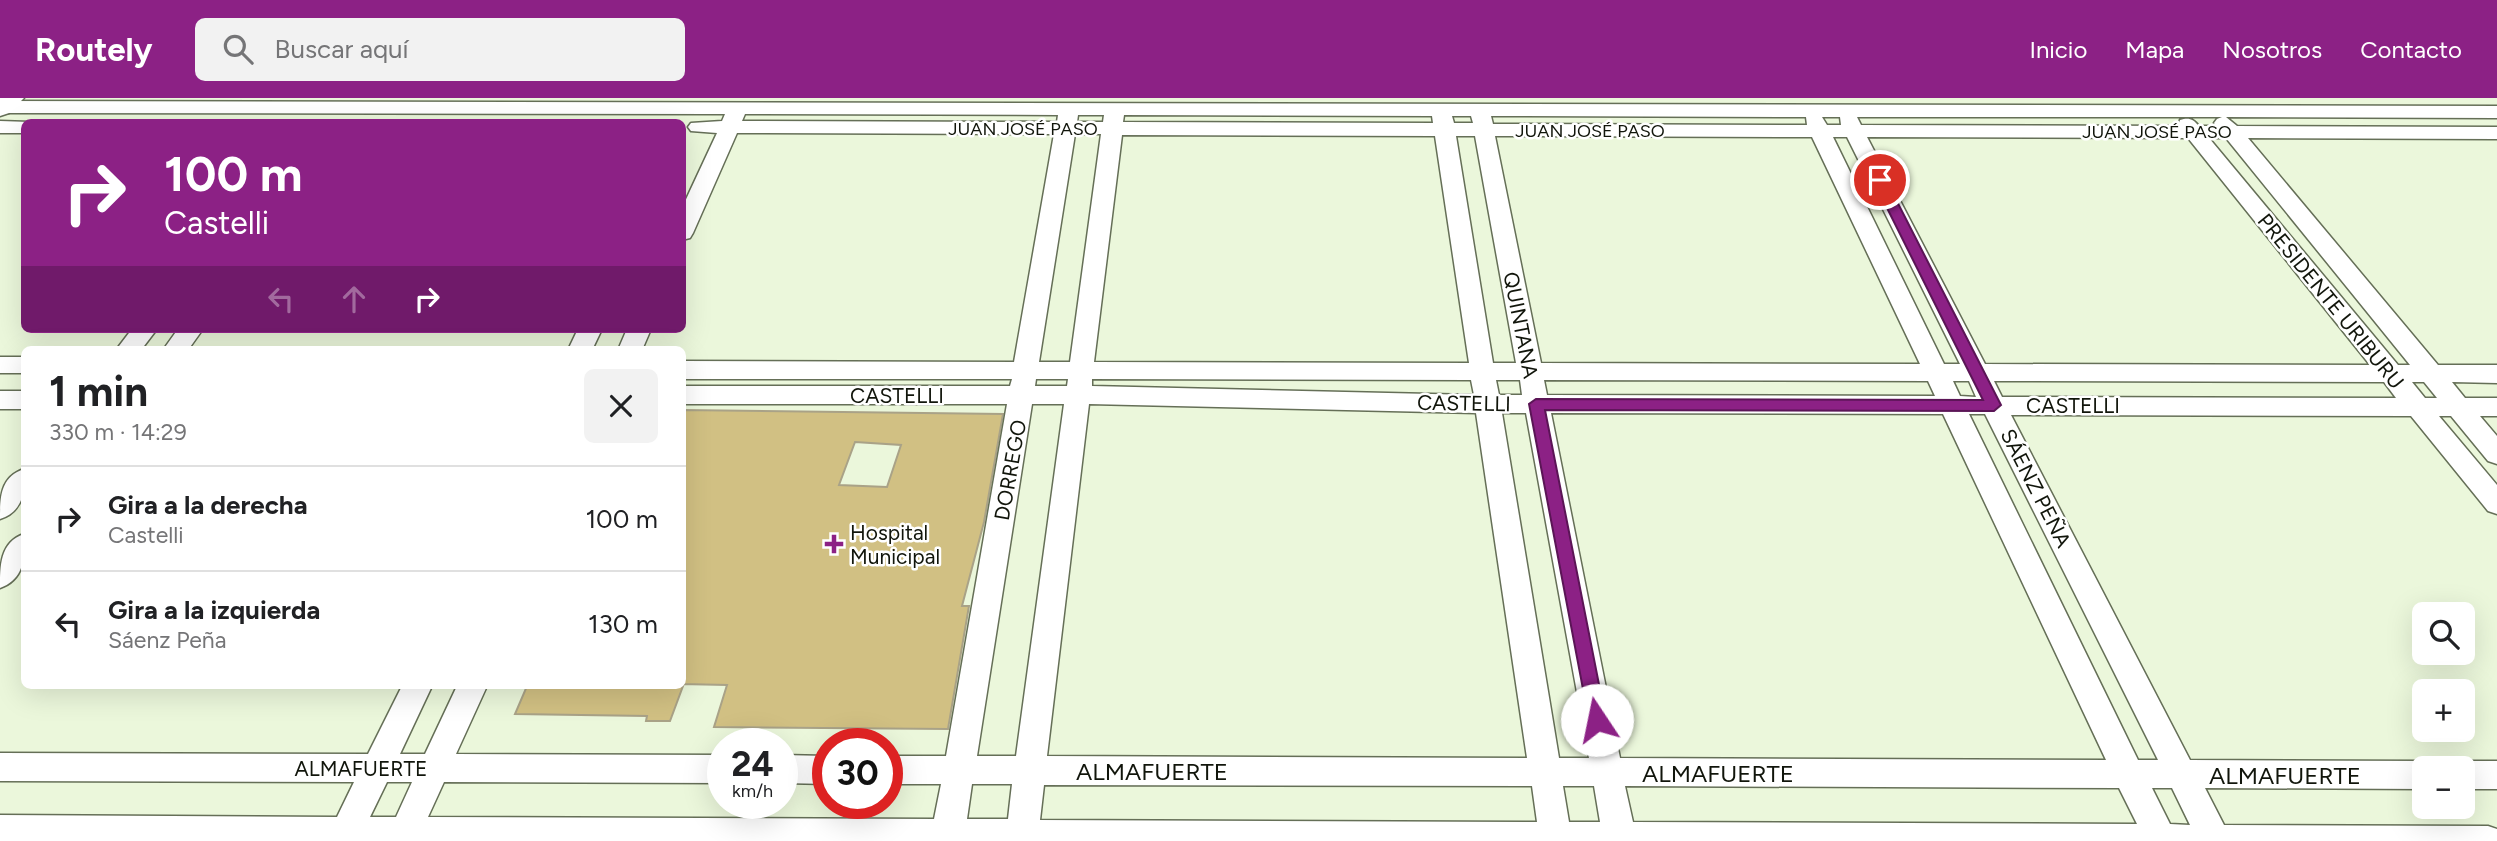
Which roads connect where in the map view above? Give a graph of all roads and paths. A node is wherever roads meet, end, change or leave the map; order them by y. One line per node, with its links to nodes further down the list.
1 (2171, 105): 2 (street, JUAN JOSÉ PASO); 13 (street, JUAN JOSÉ PASO); 17 (street, PRESIDENTE URIBURU)
2 (2209, 105): 12 (street, JUAN JOSÉ PASO); 18 (street, PRESIDENTE URIBURU)
3 (2, 109): 4 (street, JUAN JOSÉ PASO); 16 (street)
4 (321, 109): 5 (street, JUAN JOSÉ PASO)
5 (361, 109): 14 (street, JUAN JOSÉ PASO)
6 (737, 112): 7 (street, JUAN JOSÉ PASO); 15 (street, JUAN JOSÉ PASO); 20 (street)
7 (1068, 112): 8 (street, JUAN JOSÉ PASO); 31 (street, DORREGO)
8 (1114, 112): 9 (street, JUAN JOSÉ PASO); 32 (street)
9 (1442, 113): 10 (street, JUAN JOSÉ PASO); 24 (street, QUINTANA)
10 (1481, 113): 11 (street, JUAN JOSÉ PASO); 25 (street, QUINTANA)
11 (1812, 113): 13 (street, JUAN JOSÉ PASO); 26 (street, SÁENZ PEÑA)
12 (2497, 113)
13 (1846, 114): 17 (street, JUAN JOSÉ PASO); 27 (street, SÁENZ PEÑA)
14 (636, 119)
15 (691, 121)
16 (21, 125)
17 (2193, 132): 18 (street, JUAN JOSÉ PASO); 28 (street, PRESIDENTE URIBURU)
18 (2231, 132): 19 (street, JUAN JOSÉ PASO); 29 (street, PRESIDENTE URIBURU)
19 (2497, 133)
20 (686, 224)
21 (0, 365): 22 (street)
22 (21, 365)
23 (686, 370): 31 (street, CASTELLI)
24 (1483, 371): 25 (street, CASTELLI); 32 (street, CASTELLI); 36 (street, QUINTANA)
25 (1530, 371): 26 (street, CASTELLI); 37 (street, QUINTANA)
26 (1936, 372): 27 (street, CASTELLI); 38 (street, SÁENZ PEÑA)
27 (1977, 373): 28 (street, CASTELLI); 39 (street, SÁENZ PEÑA)
28 (2390, 373): 29 (street, CASTELLI); 40 (street, PRESIDENTE URIBURU)
29 (2430, 374): 30 (street, CASTELLI); 41 (street, PRESIDENTE URIBURU)
30 (2497, 374)
31 (1024, 382): 32 (street, CASTELLI); 33 (street, CASTELLI); 56 (street, DORREGO)
32 (1079, 382): 36 (street, CASTELLI); 57 (street)
33 (686, 395)
34 (0, 400): 35 (street)
35 (21, 400)
36 (1488, 404): 37 (street, CASTELLI); 58 (street, QUINTANA)
37 (1536, 404): 38 (street, CASTELLI); 59 (street, QUINTANA)
38 (1952, 405): 39 (street, CASTELLI); 60 (street, SÁENZ PEÑA)
39 (1994, 405): 40 (street, CASTELLI); 61 (street, SÁENZ PEÑA)
40 (2417, 405): 41 (street, CASTELLI); 45 (street, PRESIDENTE URIBURU)
41 (2457, 407): 42 (street, CASTELLI); 43 (street, PRESIDENTE URIBURU)
42 (2497, 407)
43 (2497, 454)
44 (21, 483): 46 (street)
45 (2497, 504)
46 (0, 509)
47 (21, 549): 48 (street)
48 (0, 577)
49 (416, 689): 52 (street)
50 (471, 689): 53 (street)
51 (0, 766): 52 (street, ALMAFUERTE)
52 (377, 768): 53 (street, ALMAFUERTE); 66 (street)
53 (433, 768): 54 (street, ALMAFUERTE); 67 (street)
54 (707, 769)
55 (903, 770): 56 (street, ALMAFUERTE)
56 (959, 770): 57 (street, ALMAFUERTE); 68 (street, DORREGO)
57 (1030, 771): 58 (street, ALMAFUERTE); 69 (street)
58 (1546, 772): 59 (street, ALMAFUERTE); 70 (street, QUINTANA)
59 (1606, 773): 60 (street, ALMAFUERTE); 71 (street, QUINTANA)
60 (2129, 775): 61 (street, ALMAFUERTE); 72 (street, SÁENZ PEÑA)
61 (2181, 775): 62 (street, ALMAFUERTE); 73 (street, SÁENZ PEÑA)
62 (2412, 775)
63 (2475, 775): 64 (street)
64 (2497, 775)
65 (0, 830): 66 (street)
66 (345, 836): 67 (street)
67 (403, 836): 68 (street)
68 (947, 838): 69 (street)
69 (1021, 838): 70 (street)
70 (1556, 839): 71 (street)
71 (1619, 839): 72 (street)
72 (2160, 841): 73 (street)
73 (2215, 841): 74 (street)
74 (2488, 841)

